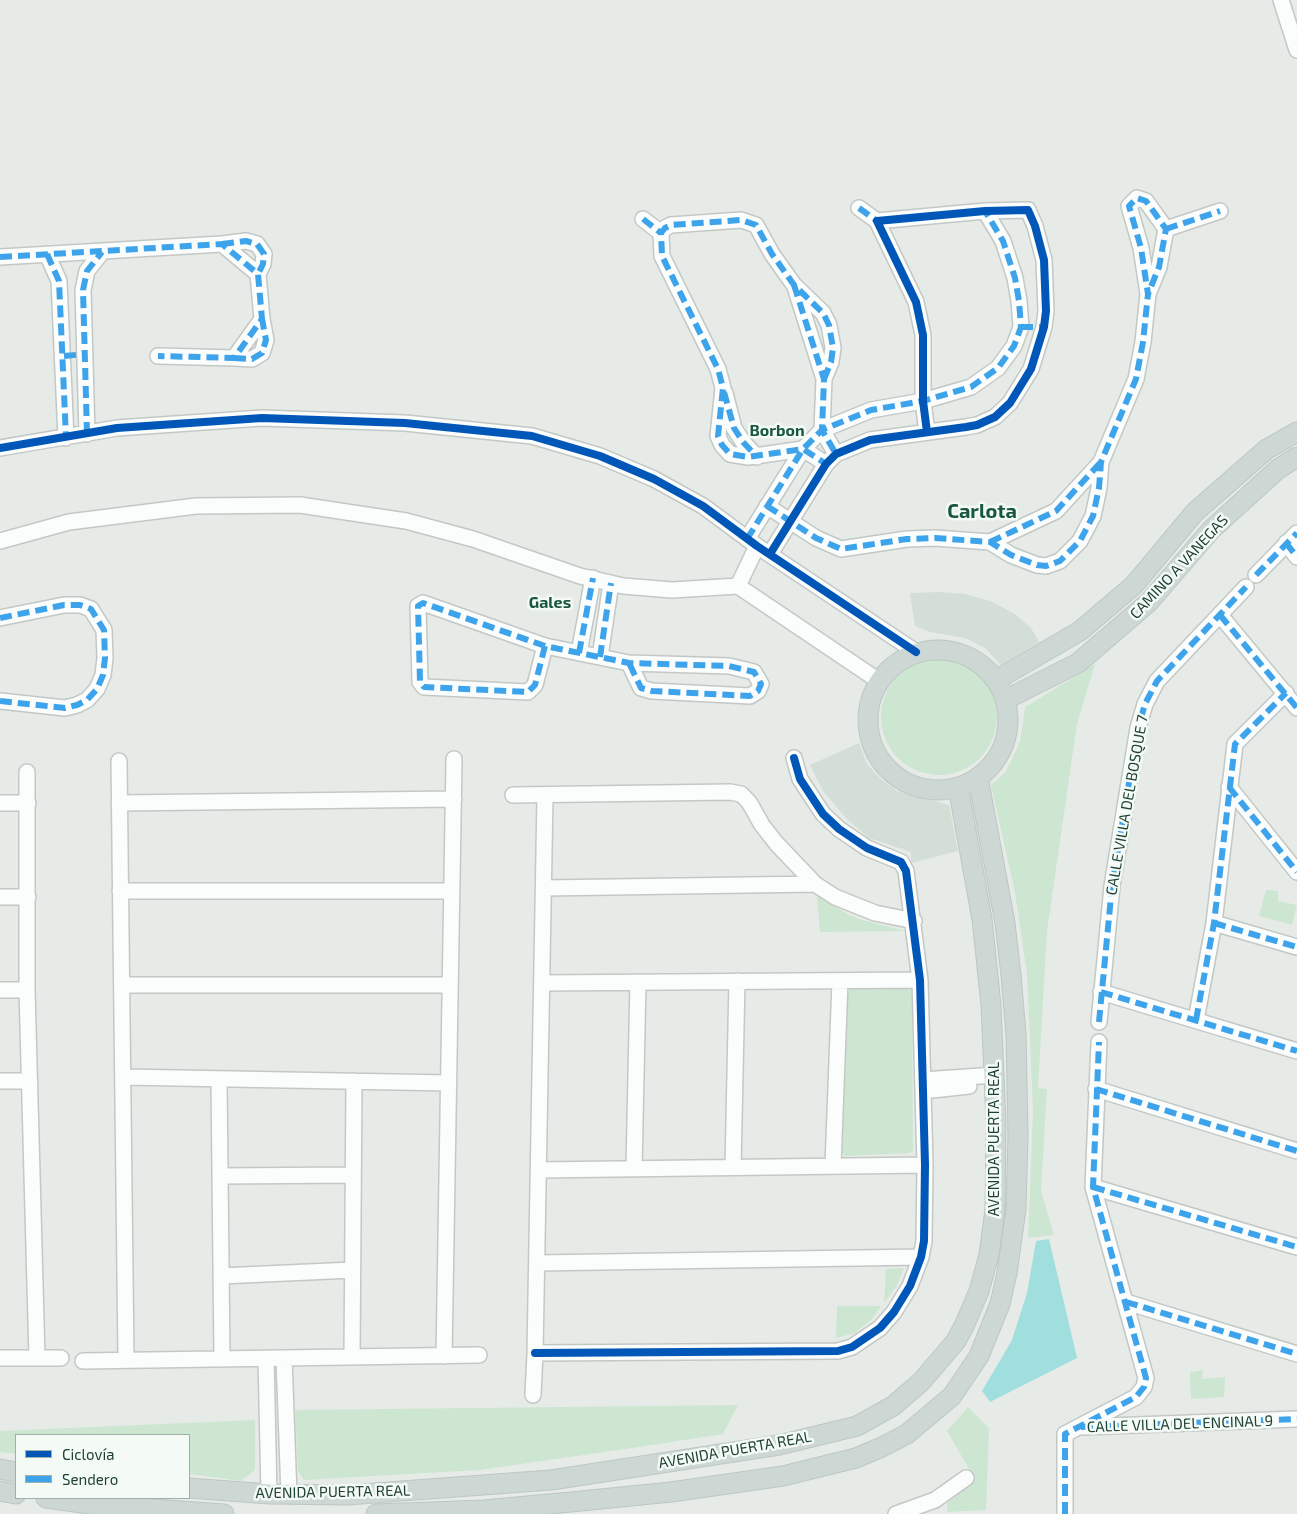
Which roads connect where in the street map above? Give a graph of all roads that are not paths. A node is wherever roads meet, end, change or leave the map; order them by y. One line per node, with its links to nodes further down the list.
1 (1281, 0): 2 (street)
2 (1297, 50)
3 (859, 208): 7 (street)
4 (986, 211): 7 (street); 17 (street); 18 (street)
5 (1220, 211): 8 (street)
6 (643, 218): 9 (street)
7 (877, 221): 23 (street)
8 (1166, 229): 16 (street); 16 (street)
9 (661, 233): 15 (street); 30 (street)
10 (222, 244): 11 (street); 14 (street); 14 (street)
11 (102, 252): 12 (street); 19 (street)
12 (47, 254): 13 (street); 20 (street)
13 (0, 257)
14 (258, 274): 21 (street)
15 (794, 285): 22 (street); 22 (street)
16 (1148, 294): 33 (street)
17 (1021, 327): 18 (street); 23 (street)
18 (1044, 327): 25 (street)
19 (85, 354): 20 (street); 27 (street)
20 (64, 356): 28 (street)
21 (158, 356)
22 (824, 380): 24 (street)
23 (923, 401): 24 (street); 25 (street)
24 (822, 430): 30 (street); 32 (street)
25 (927, 432): 32 (street)
26 (1297, 432): 53 (main road, CAMINO A VANEGAS)
27 (87, 434): 28 (street); 39 (street)
28 (66, 438): 29 (street)
29 (0, 448)
30 (803, 449): 32 (street); 34 (street)
31 (1297, 457): 56 (main road, CAMINO A VANEGAS)
32 (831, 459): 35 (street)
33 (1101, 462): 38 (street); 38 (street)
34 (767, 506): 35 (street); 39 (street)
35 (789, 521): 38 (street); 39 (street)
36 (1291, 538): 40 (street); 41 (street)
37 (0, 541): 42 (street)
38 (990, 542)
39 (758, 546): 44 (street); 49 (street)
40 (1297, 557)
41 (1256, 575)
42 (593, 578): 43 (street); 50 (street)
43 (611, 583): 44 (street); 51 (street)
44 (738, 586): 54 (street)
45 (1246, 587): 46 (street, CALLE VILLA DEL BOSQUE 7)
46 (1220, 615): 55 (street); 91 (street, CALLE VILLA DEL BOSQUE 7)
47 (0, 618): 57 (street)
48 (545, 646): 48 (street); 50 (street)
49 (916, 652): 53 (main road); 54 (main road)
50 (578, 653): 51 (street)
51 (600, 657): 52 (street)
52 (629, 663): 52 (street)
53 (996, 680): 56 (main road)
54 (879, 681): 64 (main road)
55 (1286, 693): 58 (street); 65 (street)
56 (1005, 700): 63 (main road)
57 (0, 701)
58 (1297, 708)
59 (794, 758): 79 (street)
60 (454, 759): 68 (street)
61 (119, 761): 71 (street)
62 (27, 772): 70 (street)
63 (978, 778): 64 (main road); 141 (main road, AVENIDA PUERTA REAL)
64 (958, 787): 98 (main road, AVENIDA PUERTA REAL)
65 (1229, 788): 72 (street); 80 (street)
66 (513, 795): 67 (street)
67 (546, 796): 73 (street); 74 (street)
68 (454, 798): 71 (street); 76 (street)
69 (0, 803): 70 (street)
70 (28, 803): 78 (street)
71 (119, 803): 75 (street)
72 (1297, 872)
73 (815, 884): 74 (street); 79 (street)
74 (544, 888): 85 (street)
75 (120, 891): 76 (street); 87 (street)
76 (452, 891): 88 (street)
77 (0, 897): 78 (street)
78 (28, 897): 90 (street)
79 (914, 921): 82 (street)
80 (1214, 923): 81 (street); 92 (street)
81 (1297, 947)
82 (920, 980): 84 (street); 103 (street)
83 (737, 981): 84 (street); 86 (street); 108 (street)
84 (840, 981): 107 (street)
85 (542, 982): 86 (street); 110 (street)
86 (638, 982): 109 (street)
87 (122, 985): 88 (street); 96 (street)
88 (450, 985): 102 (street)
89 (0, 990): 90 (street)
90 (27, 990): 99 (street)
91 (1102, 992): 92 (street); 93 (street, CALLE VILLA DEL BOSQUE 7)
92 (1196, 1020): 95 (street)
93 (1099, 1022)
94 (1099, 1042): 104 (street, CALLE VILLA DEL ENCINAL 9)
95 (1297, 1051)
96 (123, 1077): 97 (street); 131 (street)
97 (219, 1078): 101 (street); 112 (street)
98 (995, 1079): 103 (street); 136 (main road, AVENIDA PUERTA REAL)
99 (30, 1080): 100 (street); 126 (street)
100 (0, 1081)
101 (354, 1081): 102 (street); 111 (street)
102 (449, 1082): 123 (street)
103 (923, 1085): 106 (street)
104 (1096, 1089): 105 (street); 113 (street, CALLE VILLA DEL ENCINAL 9)
105 (1297, 1151)
106 (925, 1165): 107 (street); 115 (street)
107 (833, 1166): 108 (street)
108 (733, 1168): 109 (street)
109 (634, 1169): 110 (street)
110 (539, 1170): 116 (street)
111 (353, 1175): 112 (street); 117 (street)
112 (220, 1176): 118 (street)
113 (1093, 1187): 114 (street); 119 (street, CALLE VILLA DEL ENCINAL 9)
114 (1297, 1248)
115 (920, 1257): 116 (street); 120 (street)
116 (537, 1263): 120 (street)
117 (352, 1270): 118 (street); 124 (street)
118 (221, 1276): 130 (street)
119 (1126, 1302): 121 (street); 135 (street, CALLE VILLA DEL ENCINAL 9)
120 (536, 1353): 133 (street)
121 (1297, 1354)
122 (479, 1355): 123 (street)
123 (444, 1356): 124 (street)
124 (352, 1357): 129 (street)
125 (0, 1358): 126 (street)
126 (37, 1358): 127 (street)
127 (61, 1358)
128 (266, 1358): 129 (street); 130 (street); 137 (street)
129 (284, 1358): 138 (street)
130 (222, 1359): 131 (street)
131 (126, 1360): 132 (street)
132 (83, 1361)
133 (533, 1395)
134 (1297, 1420): 135 (street, CALLE VILLA DEL ENCINAL 9)
135 (1078, 1427): 154 (street)
136 (779, 1445): 141 (main road); 147 (main road, AVENIDA PUERTA REAL)
137 (268, 1460): 138 (street); 146 (street)
138 (287, 1461): 147 (street)
139 (0, 1469): 140 (main road)
140 (15, 1472)
141 (783, 1476): 150 (main road, AVENIDA PUERTA REAL)
142 (966, 1478): 149 (street)
143 (190, 1488): 146 (main road, AVENIDA PUERTA REAL)
144 (0, 1491): 145 (main road)
145 (15, 1494)
146 (269, 1494): 147 (main road, AVENIDA PUERTA REAL)
147 (289, 1495)
148 (53, 1499): 151 (main road)
149 (935, 1507): 153 (street)
150 (565, 1508): 152 (main road, AVENIDA PUERTA REAL)
151 (224, 1514)
152 (376, 1514)
153 (896, 1514)
154 (1065, 1514)

